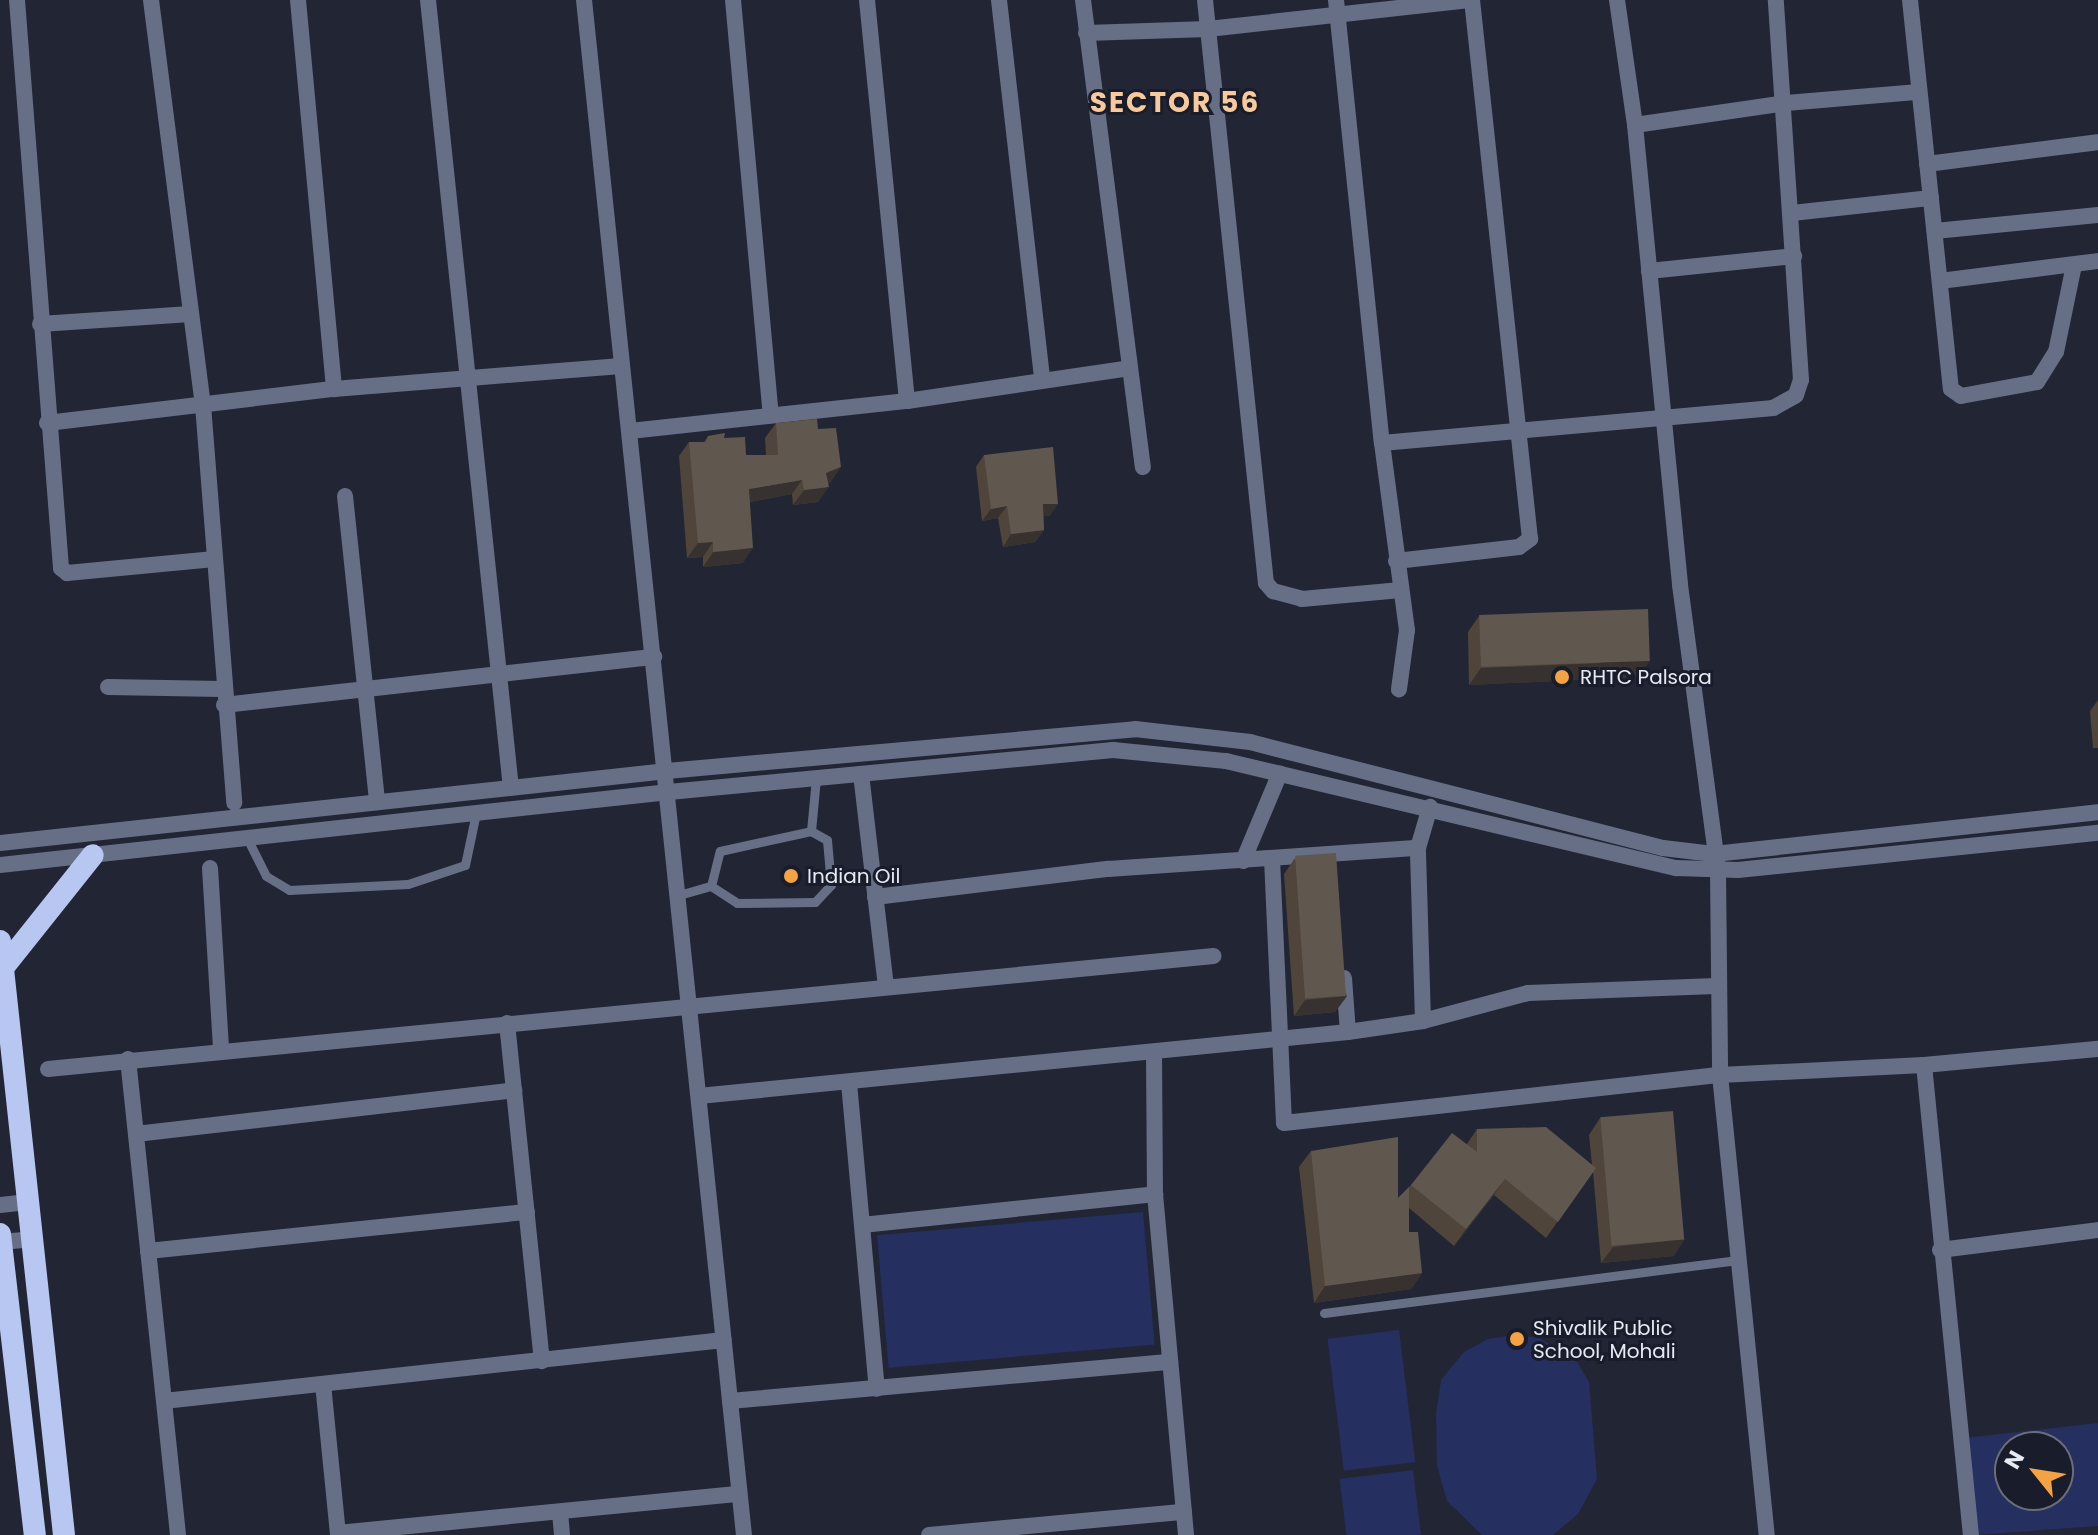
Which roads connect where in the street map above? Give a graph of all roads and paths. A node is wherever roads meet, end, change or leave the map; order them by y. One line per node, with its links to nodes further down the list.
1 (17, 0): 33 (street)
2 (151, 0): 32 (street)
3 (298, 0): 38 (street)
4 (428, 0): 37 (street)
5 (584, 0): 34 (street)
6 (733, 0): 41 (street)
7 (867, 0): 39 (street)
8 (999, 0): 36 (street)
9 (1083, 0): 17 (street)
10 (1205, 0): 16 (street)
11 (1470, 0): 15 (street); 45 (street)
12 (1617, 0): 20 (street)
13 (1776, 0): 19 (street)
14 (1910, 0): 18 (street)
15 (1338, 8): 16 (street); 46 (street)
16 (1208, 29): 17 (street); 51 (street)
17 (1086, 33): 35 (street)
18 (1916, 92): 19 (street); 22 (street)
19 (1786, 103): 20 (street); 24 (street)
20 (1635, 125): 30 (street)
21 (2098, 142): 22 (street)
22 (1927, 164): 23 (street)
23 (1931, 198): 24 (street); 26 (street)
24 (1792, 213): 27 (street)
25 (2098, 215): 26 (street)
26 (1935, 231): 31 (street)
27 (1794, 256): 30 (street); 42 (street)
28 (2098, 261): 29 (street)
29 (2074, 265): 31 (street); 31 (street)
30 (1649, 271): 42 (street)
31 (1940, 281)
32 (191, 314): 33 (street); 40 (street)
33 (40, 324): 43 (street)
34 (621, 366): 37 (street); 44 (street)
35 (1130, 368): 36 (street); 47 (street)
36 (1042, 380): 39 (street)
37 (469, 382): 38 (street); 53 (street)
38 (334, 389): 40 (street)
39 (907, 401): 41 (street)
40 (203, 405): 43 (street); 49 (street)
41 (771, 414): 44 (street)
42 (1664, 417): 45 (street); 78 (street)
43 (47, 423): 49 (street)
44 (630, 431): 52 (street)
45 (1519, 431): 46 (street); 50 (street)
46 (1382, 443): 50 (street)
47 (1143, 467)
48 (345, 496): 55 (street)
49 (214, 559): 57 (street)
50 (1396, 561): 51 (street)
51 (1401, 590): 56 (street)
52 (654, 657): 53 (street); 58 (street)
53 (499, 675): 55 (street); 62 (street)
54 (108, 687): 57 (street)
55 (366, 688): 57 (street); 65 (street)
56 (1399, 689)
57 (223, 697): 66 (street)
58 (667, 771): 62 (street); 63 (street); 64 (street)
59 (1280, 773): 60 (street); 67 (street); 77 (street)
60 (861, 774): 61 (street); 83 (street)
61 (816, 778): 64 (street); 70 (lane)
62 (511, 788): 65 (street)
63 (1434, 788): 67 (street); 78 (street)
64 (669, 792): 69 (street); 82 (street)
65 (377, 802): 73 (street)
66 (234, 803)
67 (1430, 807): 74 (street); 78 (street)
68 (2098, 812): 78 (street)
69 (476, 813): 72 (street); 72 (lane)
70 (811, 831): 81 (lane); 81 (lane)
71 (2098, 833): 78 (street)
72 (247, 838): 75 (street)
73 (0, 843)
74 (1418, 848): 76 (street); 91 (street)
75 (93, 855): 79 (street); 87 (highway)
76 (1272, 859): 77 (street); 94 (street)
77 (1243, 861): 83 (street)
78 (1716, 862): 88 (street)
79 (0, 865)
80 (210, 868): 96 (street)
81 (711, 886): 82 (lane)
82 (679, 895): 90 (street)
83 (875, 897): 89 (street)
84 (0, 941): 87 (highway)
85 (1214, 956): 89 (street)
86 (1342, 958): 93 (street)
87 (3, 968): 107 (highway)
88 (1716, 986): 91 (street); 101 (street)
89 (886, 987): 90 (street)
90 (690, 1005): 92 (street); 104 (street)
91 (1423, 1021): 93 (street)
92 (507, 1023): 96 (street); 103 (street)
93 (1348, 1032): 94 (street)
94 (1282, 1038): 97 (street); 101 (street)
95 (2098, 1049): 99 (street)
96 (221, 1050): 98 (street)
97 (1154, 1053): 102 (street); 106 (street)
98 (128, 1059): 100 (street); 105 (street)
99 (1924, 1065): 101 (street); 115 (street)
100 (48, 1069)
101 (1720, 1075): 117 (street)
102 (849, 1083): 104 (street); 110 (street)
103 (514, 1090): 105 (street); 109 (street)
104 (699, 1096): 119 (street)
105 (136, 1134): 116 (street)
106 (1155, 1194): 110 (street); 121 (street)
107 (28, 1202): 108 (street); 113 (highway)
108 (0, 1205)
109 (527, 1212): 116 (street); 120 (street)
110 (862, 1225): 123 (street)
111 (2098, 1230): 115 (street)
112 (0, 1234): 114 (highway)
113 (32, 1239): 114 (street); 131 (highway)
114 (0, 1242): 130 (highway)
115 (1940, 1250): 138 (street)
116 (148, 1251): 124 (street)
117 (1738, 1260): 118 (lane); 137 (street)
118 (1324, 1313)
119 (724, 1340): 120 (street); 125 (street)
120 (542, 1361): 122 (street)
121 (1170, 1362): 123 (street); 128 (street)
122 (323, 1384): 124 (street); 129 (street)
123 (877, 1389): 125 (street)
124 (164, 1401): 132 (street)
125 (730, 1401): 126 (street)
126 (739, 1494): 127 (street); 134 (street)
127 (560, 1512): 129 (street); 133 (street)
128 (1184, 1512): 135 (street); 136 (street)
129 (338, 1534)
130 (35, 1535)
131 (64, 1535)
132 (178, 1535)
133 (562, 1535)
134 (744, 1535)
135 (929, 1535)
136 (1186, 1535)
137 (1767, 1535)
138 (1971, 1535)

